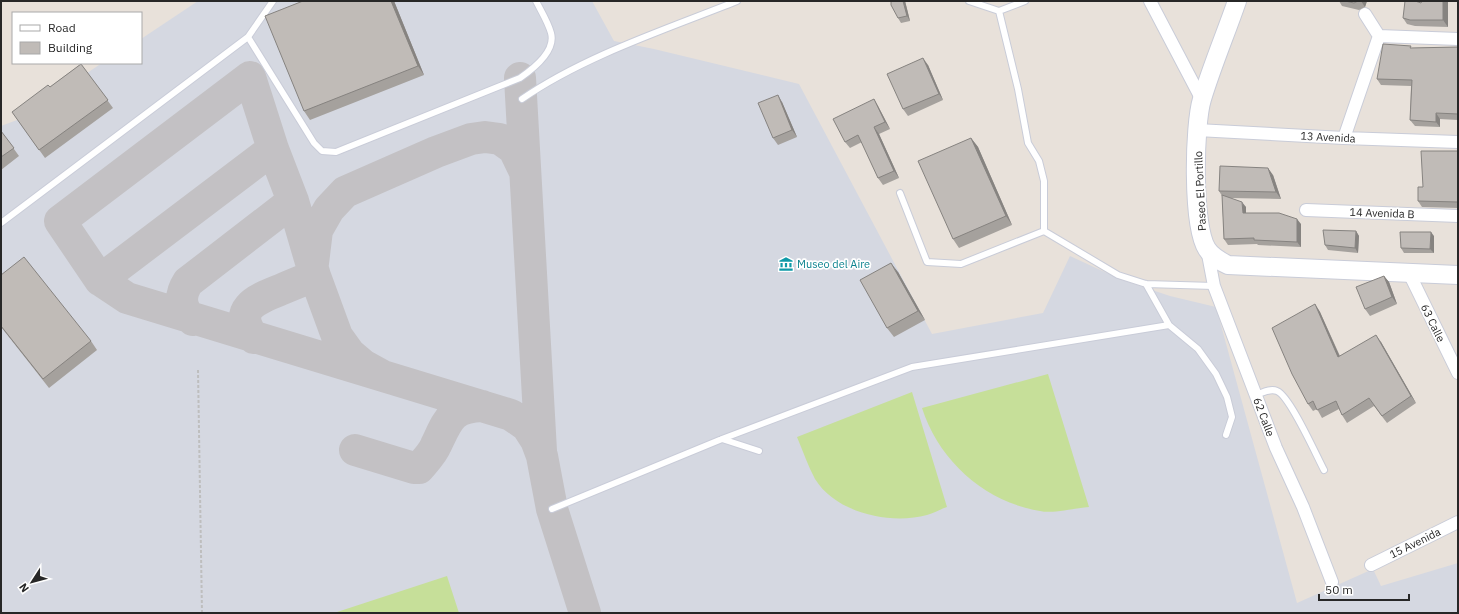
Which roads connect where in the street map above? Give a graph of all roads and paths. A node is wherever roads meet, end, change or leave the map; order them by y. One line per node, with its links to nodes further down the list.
1 (273, 1): 11 (lane)
2 (536, 1): 11 (lane)
3 (737, 1): 13 (lane)
4 (969, 1): 8 (lane)
5 (1025, 1): 8 (lane)
6 (1150, 1): 14 (street)
7 (1236, 1): 14 (main road, Paseo El Portillo)
8 (999, 11): 22 (lane)
9 (1365, 14): 10 (street)
10 (1379, 36): 12 (street); 16 (street)
11 (248, 37): 21 (lane)
12 (1458, 39)
13 (522, 99)
14 (1202, 100): 15 (main road, Paseo El Portillo)
15 (1197, 130): 16 (street, 13 Avenida); 23 (main road, Paseo El Portillo)
16 (1344, 138): 17 (street, 13 Avenida)
17 (1458, 142)
18 (900, 193): 22 (lane)
19 (1306, 210): 20 (street, 14 Avenida B)
20 (1458, 216)
21 (1, 223)
22 (1044, 231): 26 (lane)
23 (1206, 248): 24 (main road, Paseo El Portillo); 27 (street, 62 Calle)
24 (1409, 273): 25 (main road, Paseo El Portillo); 30 (street, 63 Calle)
25 (1458, 275)
26 (1146, 284): 27 (lane); 28 (lane)
27 (1214, 286): 31 (street, 62 Calle)
28 (1168, 326): 32 (lane); 33 (lane)
29 (198, 370): 40 (path)
30 (1458, 373)
31 (1256, 395): 35 (lane); 39 (street, 62 Calle)
32 (1226, 435)
33 (722, 439): 34 (lane); 36 (lane)
34 (759, 451)
35 (1324, 470)
36 (552, 509)
37 (1458, 522): 38 (street, 15 Avenida)
38 (1371, 565)
39 (1332, 582)
40 (202, 613)

